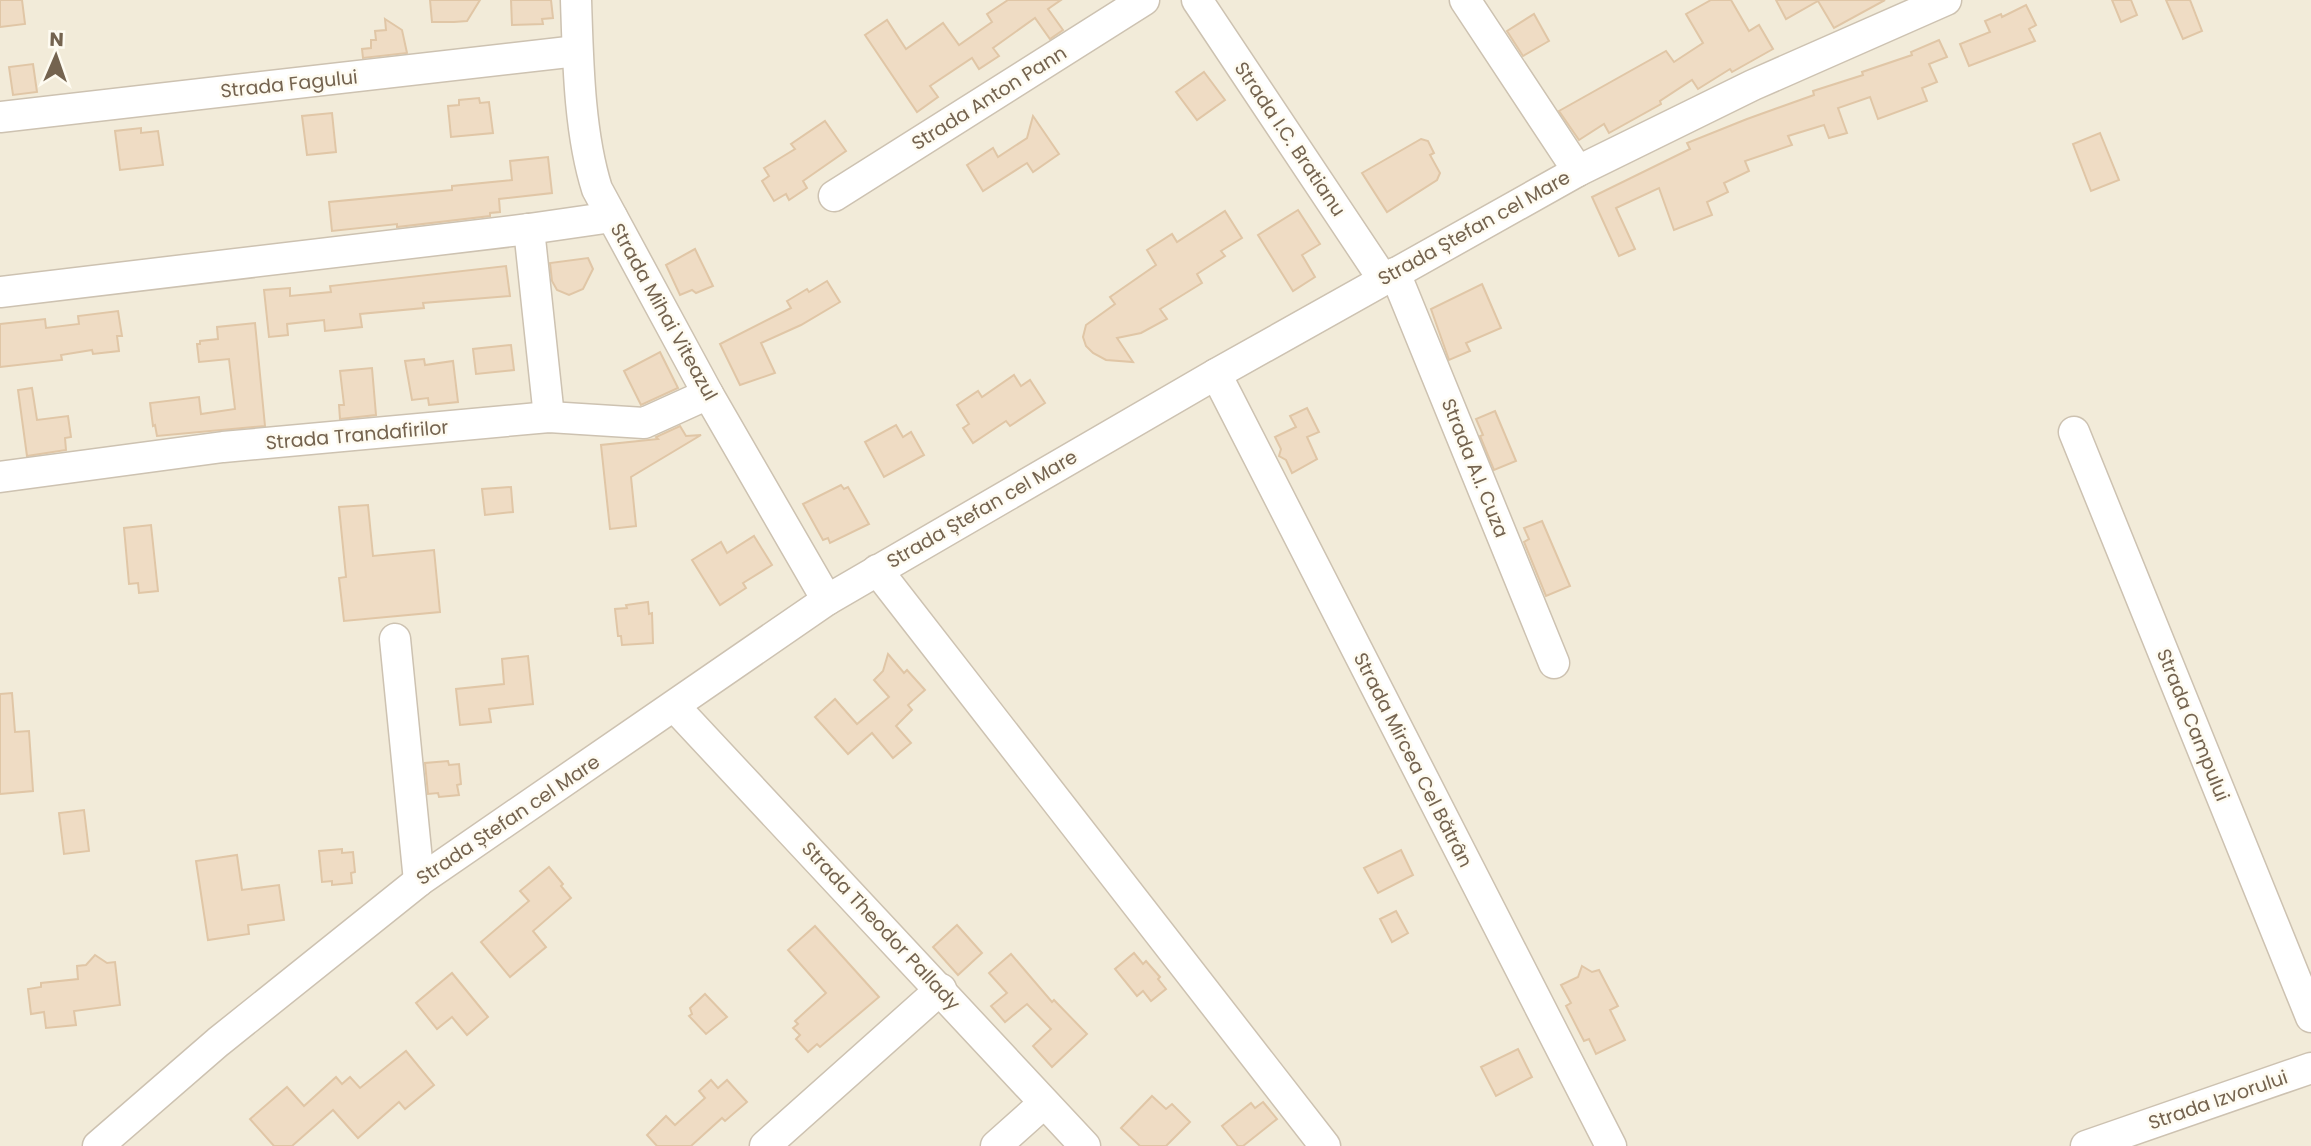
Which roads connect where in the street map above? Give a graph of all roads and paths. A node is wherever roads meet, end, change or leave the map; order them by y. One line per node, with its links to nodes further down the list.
1 (576, 0): 6 (street, Strada Mihai Viteazul)
2 (1144, 0): 9 (street, Strada Anton Pann)
3 (1196, 0): 12 (street, Strada I.C. Bratianu)
4 (1465, 0): 8 (street)
5 (1946, 0): 8 (street, Strada Ștefan cel Mare)
6 (577, 51): 7 (street, Strada Fagului); 10 (street, Strada Mihai Viteazul)
7 (0, 117)
8 (1578, 171): 12 (street, Strada Ștefan cel Mare)
9 (834, 196)
10 (612, 217): 11 (street); 15 (street, Strada Mihai Viteazul)
11 (529, 229): 13 (street); 16 (street)
12 (1389, 276): 14 (street, Strada Ștefan cel Mare); 22 (street, Strada A.I. Cuza)
13 (0, 292)
14 (1216, 374): 19 (street, Strada Ștefan cel Mare); 34 (street, Strada Mircea Cel Bătrân)
15 (708, 394): 16 (street, Strada Trandafirilor); 20 (street, Strada Mihai Viteazul)
16 (549, 417): 18 (street, Strada Trandafirilor)
17 (2074, 432): 26 (street, Strada Campului)
18 (0, 477)
19 (877, 570): 20 (street, Strada Ștefan cel Mare); 33 (street)
20 (827, 600): 23 (street, Strada Ștefan cel Mare)
21 (395, 639): 24 (street)
22 (1554, 663)
23 (675, 707): 24 (street, Strada Ștefan cel Mare); 25 (street, Strada Theodor Pallady)
24 (419, 881): 29 (street, Strada Ștefan cel Mare)
25 (941, 989): 28 (street, Strada Theodor Pallady); 30 (street)
26 (2311, 1017)
27 (2311, 1068): 35 (street, Strada Izvorului)
28 (1044, 1103): 31 (street); 32 (street, Strada Theodor Pallady)
29 (97, 1146)
30 (765, 1146)
31 (996, 1146)
32 (1085, 1146)
33 (1325, 1146)
34 (1611, 1146)
35 (2086, 1146)

